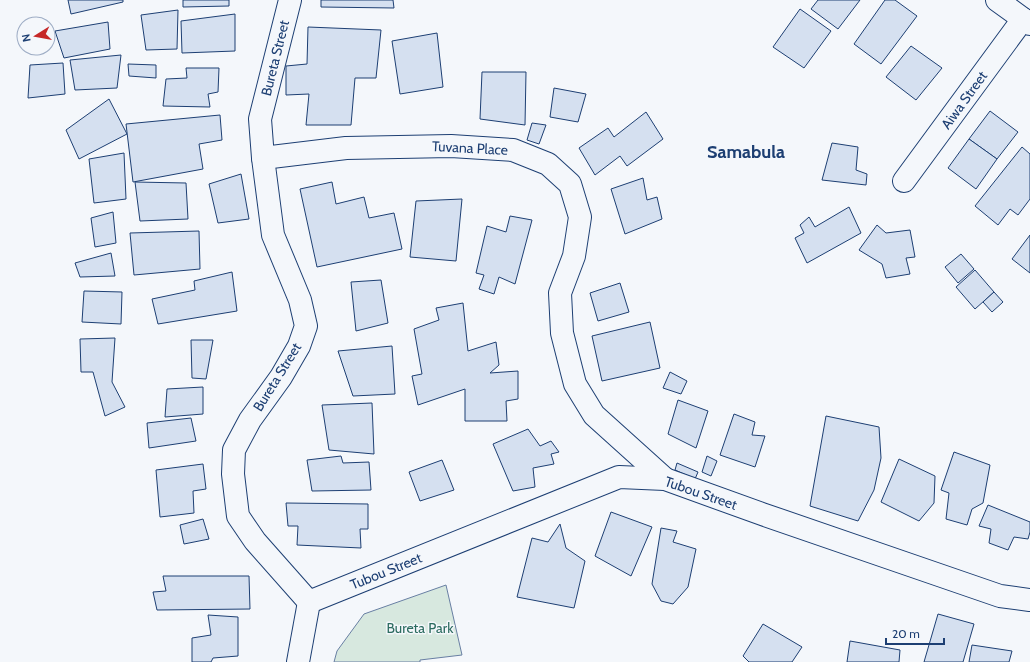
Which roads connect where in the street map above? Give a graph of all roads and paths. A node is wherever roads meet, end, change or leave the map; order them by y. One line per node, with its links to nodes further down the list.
1 (290, 0): 4 (street, Bureta Street)
2 (997, 0): 3 (street)
3 (1026, 22): 5 (street, Aiwa Street)
4 (263, 158): 6 (street, Tuvana Place); 8 (street, Bureta Street)
5 (904, 181)
6 (665, 479): 7 (street, Tubou Street); 8 (street, Tubou Street)
7 (1030, 600)
8 (309, 602): 9 (street)
9 (298, 662)

